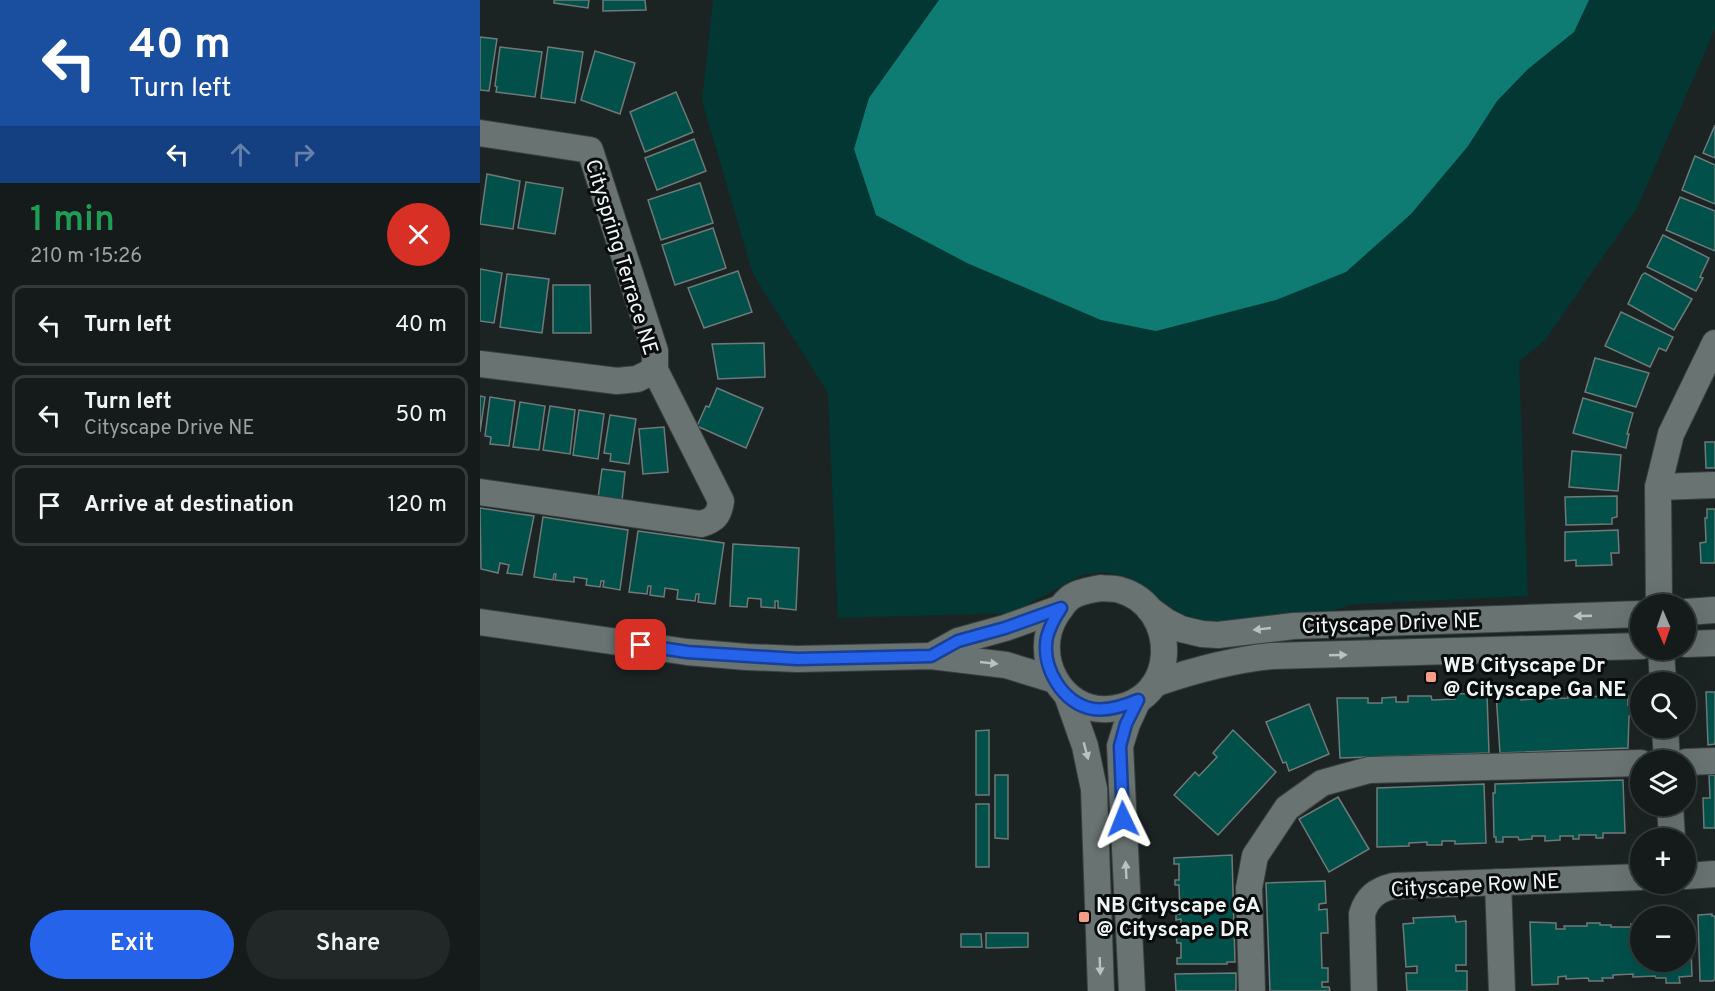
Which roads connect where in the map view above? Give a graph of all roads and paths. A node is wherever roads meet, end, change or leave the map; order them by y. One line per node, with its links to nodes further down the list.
1 (480, 133): 4 (street, Cityspring Terrace NE)
2 (1715, 343): 6 (street)
3 (480, 364): 4 (street, Cityspring Terrace NE)
4 (655, 370): 7 (street)
5 (1715, 486): 6 (street)
6 (1658, 487): 8 (street)
7 (480, 492)
8 (1659, 594)
9 (1061, 608): 10 (street); 18 (street); 19 (street)
10 (1149, 609): 13 (street, Cityscape Drive NE, one-way to 10); 20 (street)
11 (1715, 610): 12 (street)
12 (1696, 611)
13 (1630, 614)
14 (480, 622): 18 (street)
15 (1696, 644): 16 (street)
16 (1715, 644)
17 (1630, 646): 20 (street, Cityscape Drive NE, one-way to 17)
18 (931, 656): 19 (street, one-way to 19)
19 (1061, 688): 20 (street); 28 (street, one-way to 28)
20 (1148, 691): 29 (street, one-way to 20)
21 (1715, 761): 22 (street)
22 (1696, 762)
23 (1630, 764): 30 (street)
24 (1715, 874): 25 (street)
25 (1696, 875)
26 (1630, 877): 27 (street, Cityscape Row NE)
27 (1498, 882): 31 (street, Cityscape Row NE); 32 (street)
28 (1101, 991)
29 (1132, 991)
30 (1252, 991)
31 (1364, 991)
32 (1502, 991)

